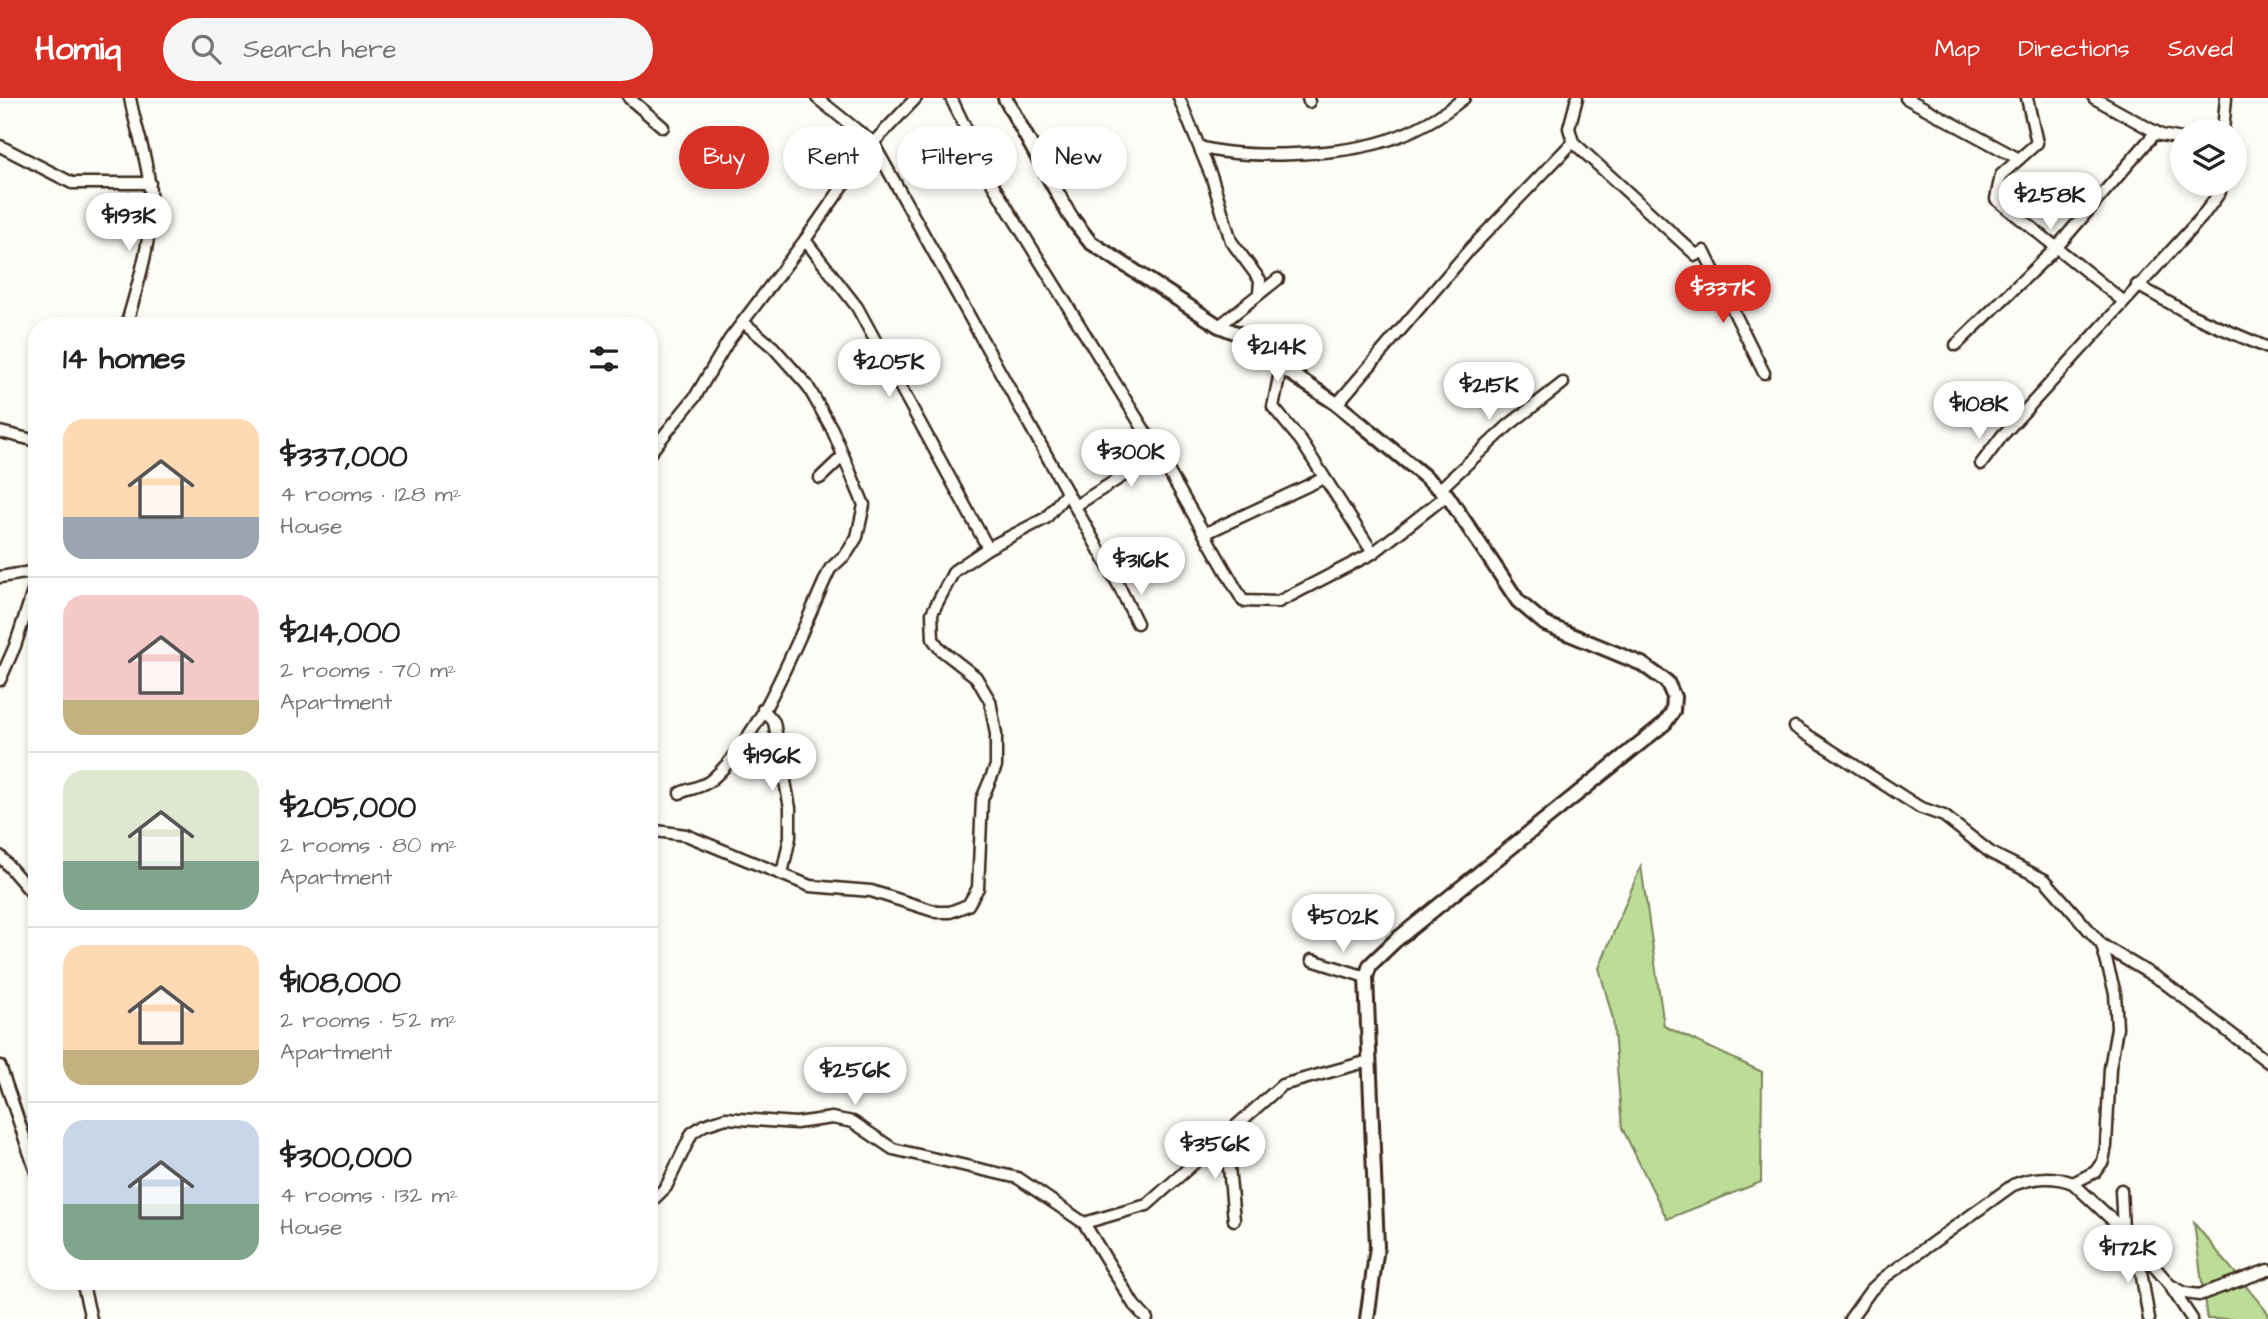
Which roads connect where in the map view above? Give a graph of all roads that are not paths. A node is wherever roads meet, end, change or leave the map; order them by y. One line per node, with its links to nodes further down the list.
1 (130, 98): 25 (street)
2 (629, 98): 16 (street)
3 (817, 98): 15 (street)
4 (916, 98): 18 (street)
5 (951, 98): 46 (street)
6 (1005, 98): 36 (street)
7 (1179, 98): 22 (street)
8 (1464, 98): 22 (street)
9 (1577, 98): 20 (street)
10 (1906, 98): 23 (street)
11 (2026, 98): 23 (street)
12 (2094, 98): 17 (street)
13 (2227, 98): 14 (street)
14 (2224, 119)
15 (852, 126)
16 (663, 127)
17 (2156, 132): 19 (street); 29 (street)
18 (883, 133)
19 (2170, 136)
20 (1573, 142): 40 (street); 42 (street)
21 (0, 146): 25 (street)
22 (1200, 147): 32 (street)
23 (2019, 159): 29 (street)
24 (883, 161): 52 (street)
25 (149, 183): 34 (street)
26 (841, 189): 28 (street)
27 (2217, 196): 31 (street)
28 (805, 240): 35 (street); 55 (street)
29 (2056, 248): 33 (street); 37 (street)
30 (1278, 279): 32 (street)
31 (2137, 285): 33 (street); 38 (street)
32 (1259, 294): 36 (street)
33 (2123, 301): 48 (street)
34 (129, 317)
35 (743, 322): 45 (street); 47 (street)
36 (1219, 326): 39 (street)
37 (1956, 345)
38 (2268, 348)
39 (1281, 367): 42 (street); 50 (street)
40 (1764, 373)
41 (1563, 383): 51 (street)
42 (1337, 404): 51 (street)
43 (0, 432): 44 (street)
44 (28, 439)
45 (658, 443)
46 (1154, 446): 53 (street); 54 (street)
47 (842, 457): 49 (street); 62 (street)
48 (1981, 464)
49 (820, 478)
50 (1324, 478): 54 (street); 56 (street)
51 (1444, 492): 56 (street); 71 (street)
52 (1066, 494): 53 (street); 55 (street)
53 (1075, 506): 60 (street)
54 (1204, 534): 56 (street)
55 (988, 548): 67 (street)
56 (1373, 553)
57 (28, 572): 58 (street)
58 (0, 577)
59 (28, 606): 61 (street)
60 (1137, 623)
61 (0, 680)
62 (764, 709): 64 (street); 67 (street)
63 (1795, 727): 69 (street)
64 (680, 793)
65 (658, 831): 67 (street)
66 (0, 856): 68 (street)
67 (782, 874)
68 (28, 889)
69 (2102, 945): 73 (street); 77 (street)
70 (1312, 960): 71 (street)
71 (1366, 977): 72 (street)
72 (1369, 1061): 75 (street); 89 (street)
73 (2268, 1062)
74 (0, 1066): 76 (street)
75 (1226, 1135): 80 (street); 81 (street)
76 (28, 1148)
77 (2078, 1182): 82 (street); 90 (street)
78 (2121, 1190): 82 (street)
79 (658, 1195): 81 (street)
80 (1234, 1220)
81 (1084, 1223): 88 (street)
82 (2123, 1230): 83 (street)
83 (2137, 1247): 85 (street); 91 (street)
84 (2268, 1270): 85 (street)
85 (2170, 1285): 92 (street)
86 (84, 1290): 87 (street)
87 (91, 1319)
88 (1147, 1319)
89 (1367, 1319)
90 (1850, 1319)
91 (2148, 1319)
92 (2192, 1319)

